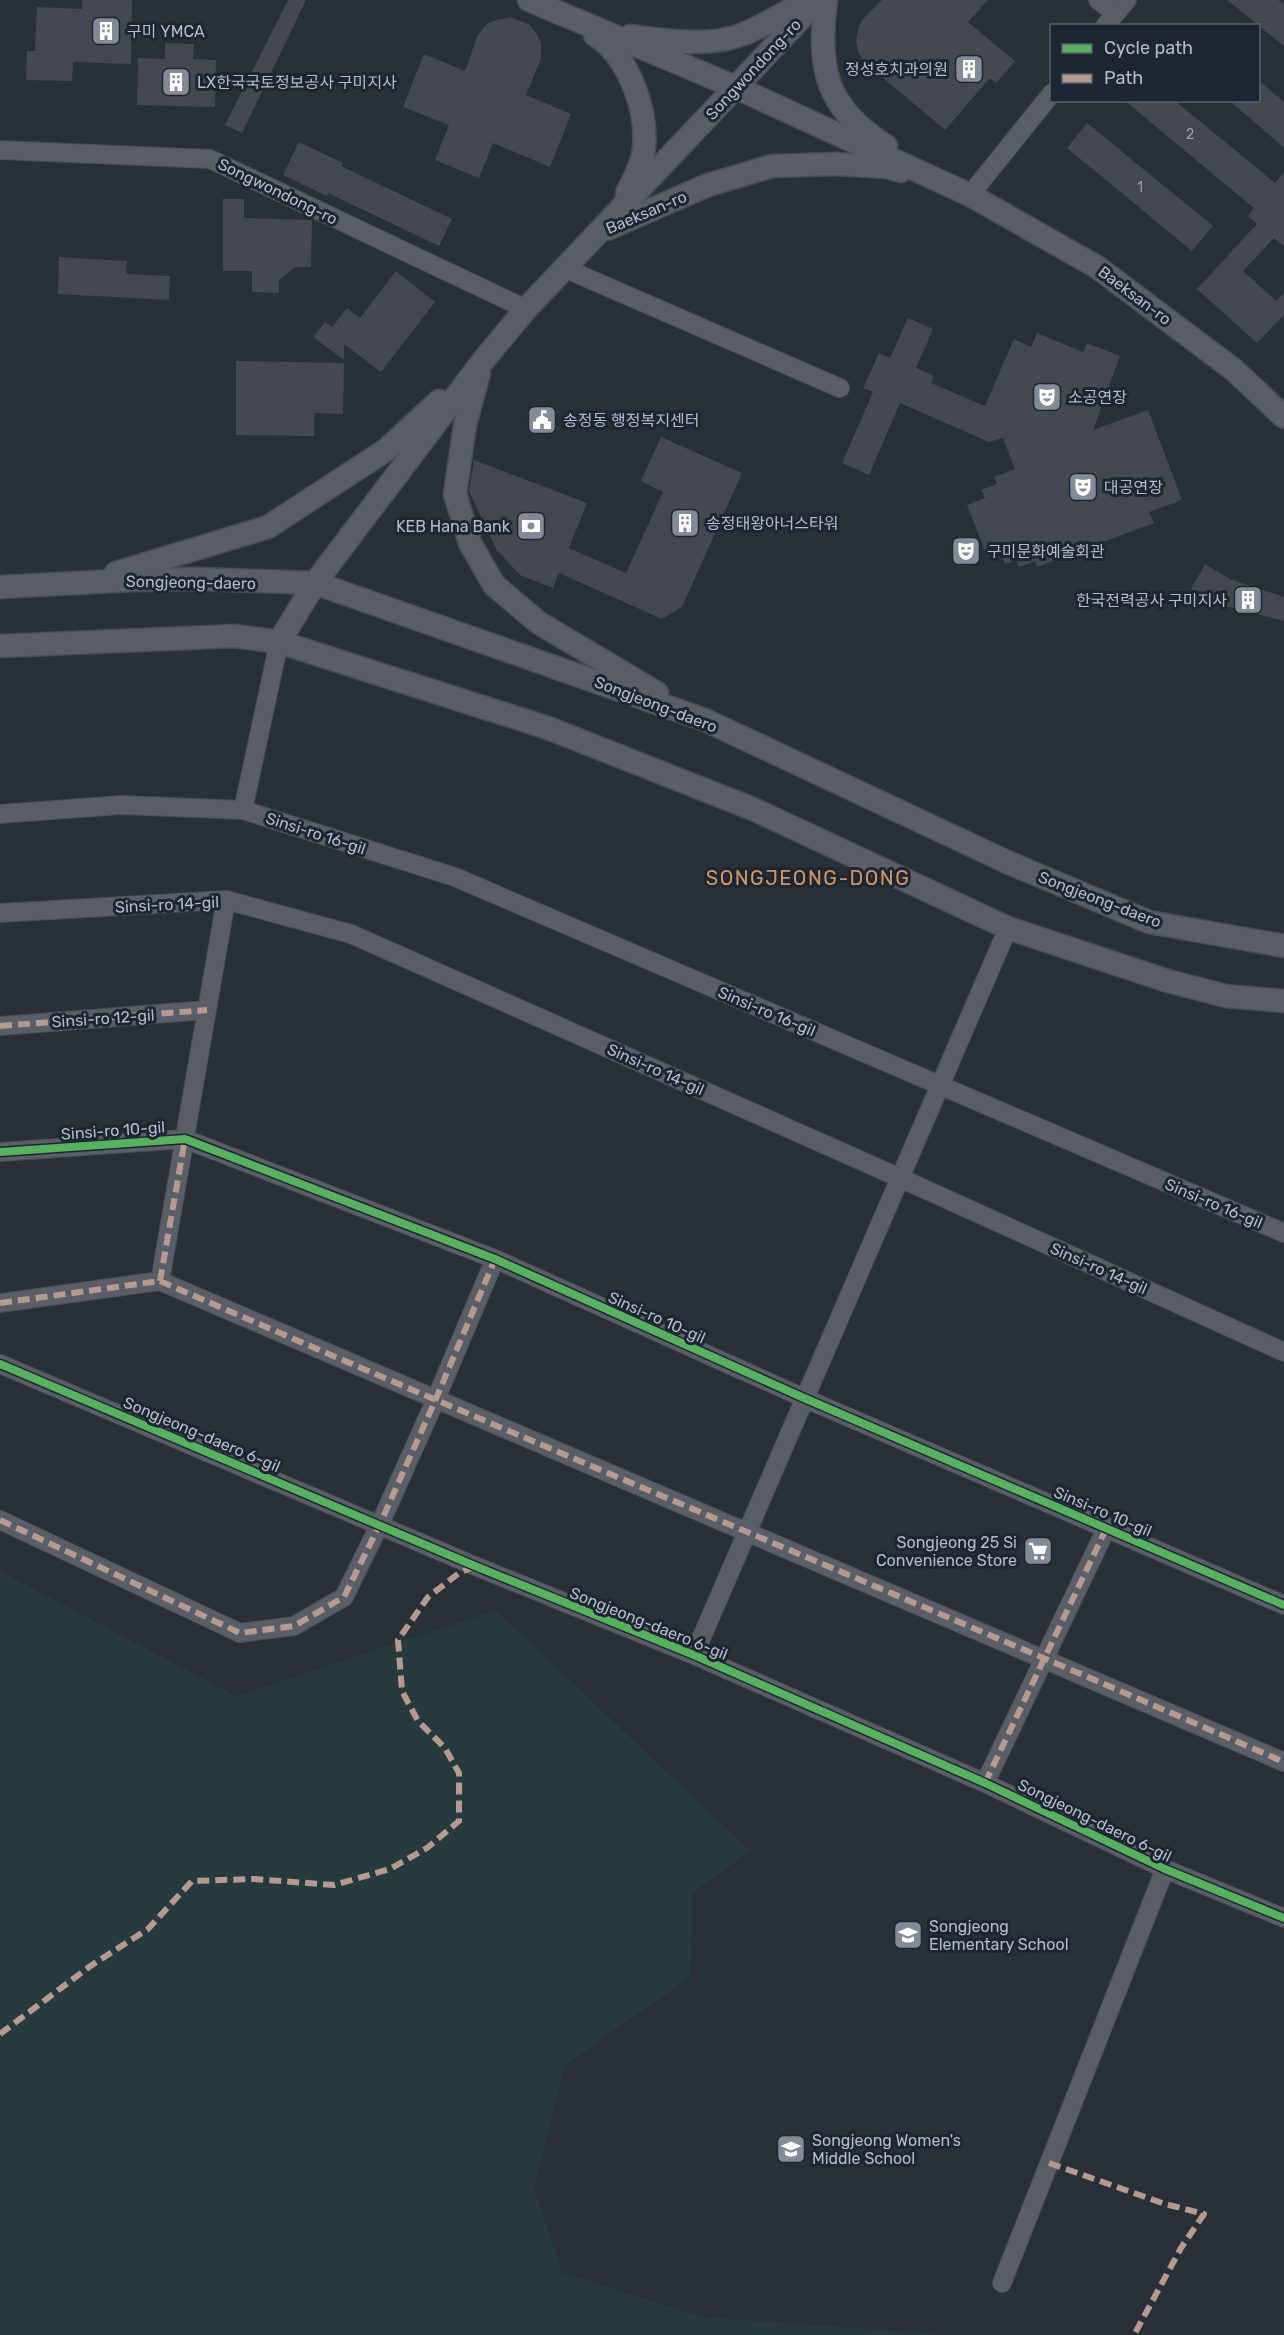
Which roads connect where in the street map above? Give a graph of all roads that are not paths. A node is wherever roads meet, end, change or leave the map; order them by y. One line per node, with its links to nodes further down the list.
1 (529, 0): 7 (street, Baeksan-ro)
2 (808, 0): 7 (street, Baeksan-ro)
3 (818, 0): 8 (street, Songwondong-ro)
4 (826, 0): 11 (street, Baeksan-ro)
5 (1098, 0): 6 (street)
6 (1116, 13)
7 (574, 21): 8 (street, Baeksan-ro); 13 (street, Baeksan-ro)
8 (735, 87): 11 (street, Baeksan-ro); 13 (street, Songwondong-ro)
9 (1050, 95): 12 (street)
10 (6, 150): 15 (street, Songwondong-ro)
11 (941, 180): 12 (street, Baeksan-ro); 13 (street, Baeksan-ro)
12 (970, 195): 18 (street, Baeksan-ro)
13 (598, 233): 14 (street, Songwondong-ro)
14 (564, 268): 15 (street, Songwondong-ro); 17 (street)
15 (526, 309): 16 (street, Songwondong-ro)
16 (482, 362): 19 (street); 20 (street, Songwondong-ro); 24 (street)
17 (840, 388)
18 (1284, 417)
19 (85, 582): 20 (street, Songjeong-daero); 21 (street, Songjeong-daero)
20 (315, 584): 22 (street, Songwondong-ro); 24 (street, Songjeong-daero)
21 (0, 587)
22 (279, 642): 23 (street); 25 (street, Sinsi-ro 16-gil); 29 (street)
23 (0, 646)
24 (705, 720): 30 (street, Songjeong-daero)
25 (243, 810): 26 (street, Sinsi-ro 16-gil); 34 (street, Sinsi-ro 16-gil)
26 (0, 814)
27 (226, 900): 28 (street, Sinsi-ro 14-gil); 32 (street, Sinsi-ro 10-gil); 37 (street, Sinsi-ro 14-gil)
28 (0, 913)
29 (1008, 928): 31 (street); 34 (street)
30 (1284, 946)
31 (1284, 1001)
32 (207, 1010): 33 (street, Sinsi-ro 12-gil); 35 (street, Sinsi-ro 10-gil)
33 (0, 1026)
34 (940, 1085): 37 (street); 38 (street, Sinsi-ro 16-gil)
35 (185, 1139): 36 (street, Sinsi-ro 10-gil); 39 (street, Sinsi-ro 10-gil); 40 (street, Sinsi-ro 10-gil)
36 (0, 1152)
37 (900, 1178): 42 (street, Sinsi-ro 14-gil); 44 (street)
38 (1284, 1233)
39 (495, 1259): 44 (street, Sinsi-ro 10-gil); 45 (street)
40 (160, 1281): 41 (street); 45 (street)
41 (0, 1303)
42 (1284, 1352)
43 (0, 1364): 47 (street, Songjeong-daero 6-gil)
44 (804, 1398): 48 (street, Sinsi-ro 10-gil); 49 (street)
45 (435, 1401): 47 (street); 49 (street)
46 (0, 1520): 47 (street)
47 (380, 1524): 51 (street, Songjeong-daero 6-gil)
48 (1107, 1527): 50 (street, Sinsi-ro 10-gil); 52 (street, Sinsi-ro 10-gil)
49 (747, 1531): 51 (street); 52 (street)
50 (1284, 1605)
51 (694, 1655): 54 (street, Songjeong-daero 6-gil)
52 (1045, 1658): 53 (street); 54 (street, Sinsi-ro 10-gil)
53 (1284, 1762)
54 (986, 1783): 55 (street, Songjeong-daero 6-gil)
55 (1165, 1869): 56 (street, Songjeong-daero 6-gil); 57 (street, Songjeong-daero 6-gil)
56 (1284, 1918)
57 (1002, 2283)

